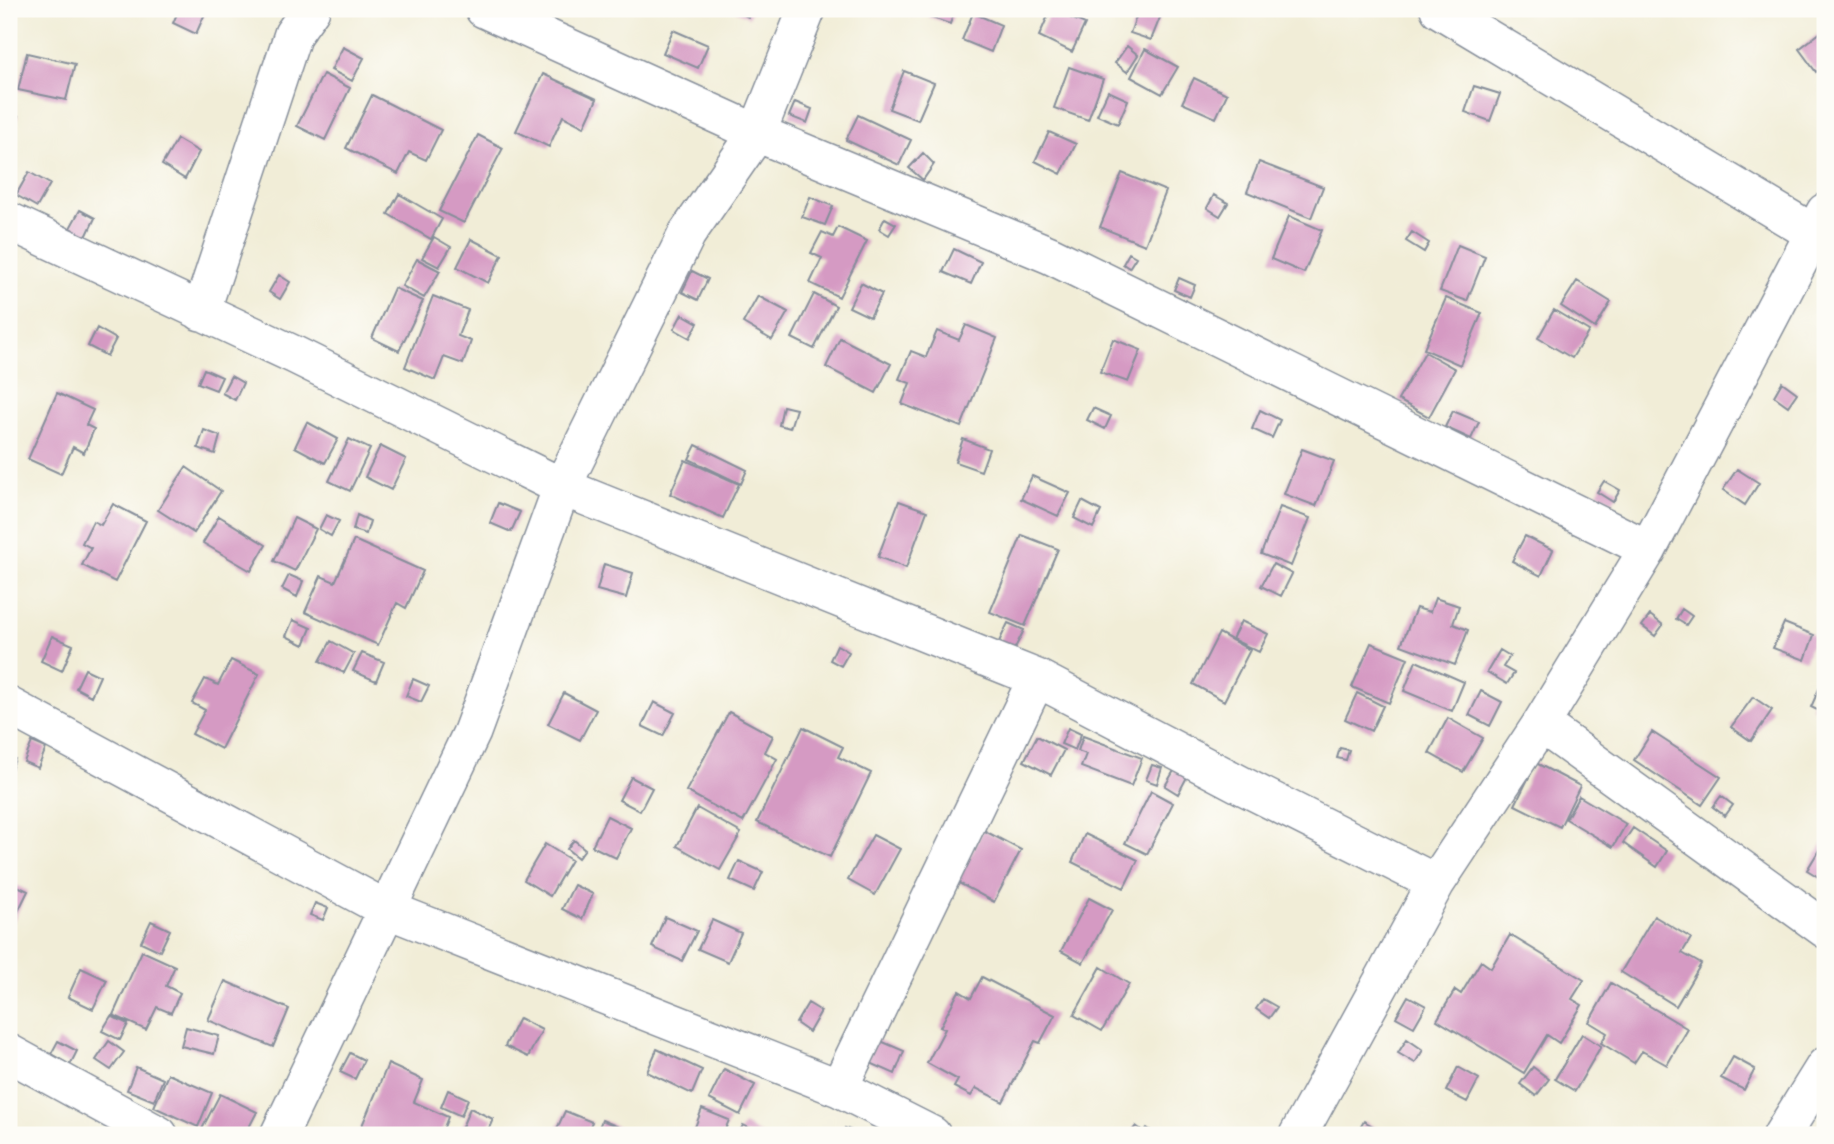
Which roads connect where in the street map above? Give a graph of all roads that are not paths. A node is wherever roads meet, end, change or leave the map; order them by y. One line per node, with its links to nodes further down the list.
1 (311, 9): 8 (street)
2 (484, 9): 5 (street)
3 (807, 9): 5 (street)
4 (1439, 9): 7 (street)
5 (757, 133): 9 (street); 10 (street)
6 (9, 221): 8 (street)
7 (1822, 228): 10 (street)
8 (201, 312): 9 (street)
9 (562, 487): 11 (street); 15 (street)
10 (1648, 549): 13 (street)
11 (1037, 678): 14 (street); 19 (street)
12 (9, 706): 15 (street)
13 (1541, 724): 14 (street); 16 (street)
14 (1436, 883): 23 (street)
15 (386, 909): 19 (street); 21 (street)
16 (1825, 929)
17 (9, 1053): 20 (street)
18 (1825, 1066): 24 (street)
19 (839, 1088): 22 (street)
20 (159, 1135)
21 (279, 1135)
22 (932, 1135)
23 (1298, 1135)
24 (1782, 1135)

